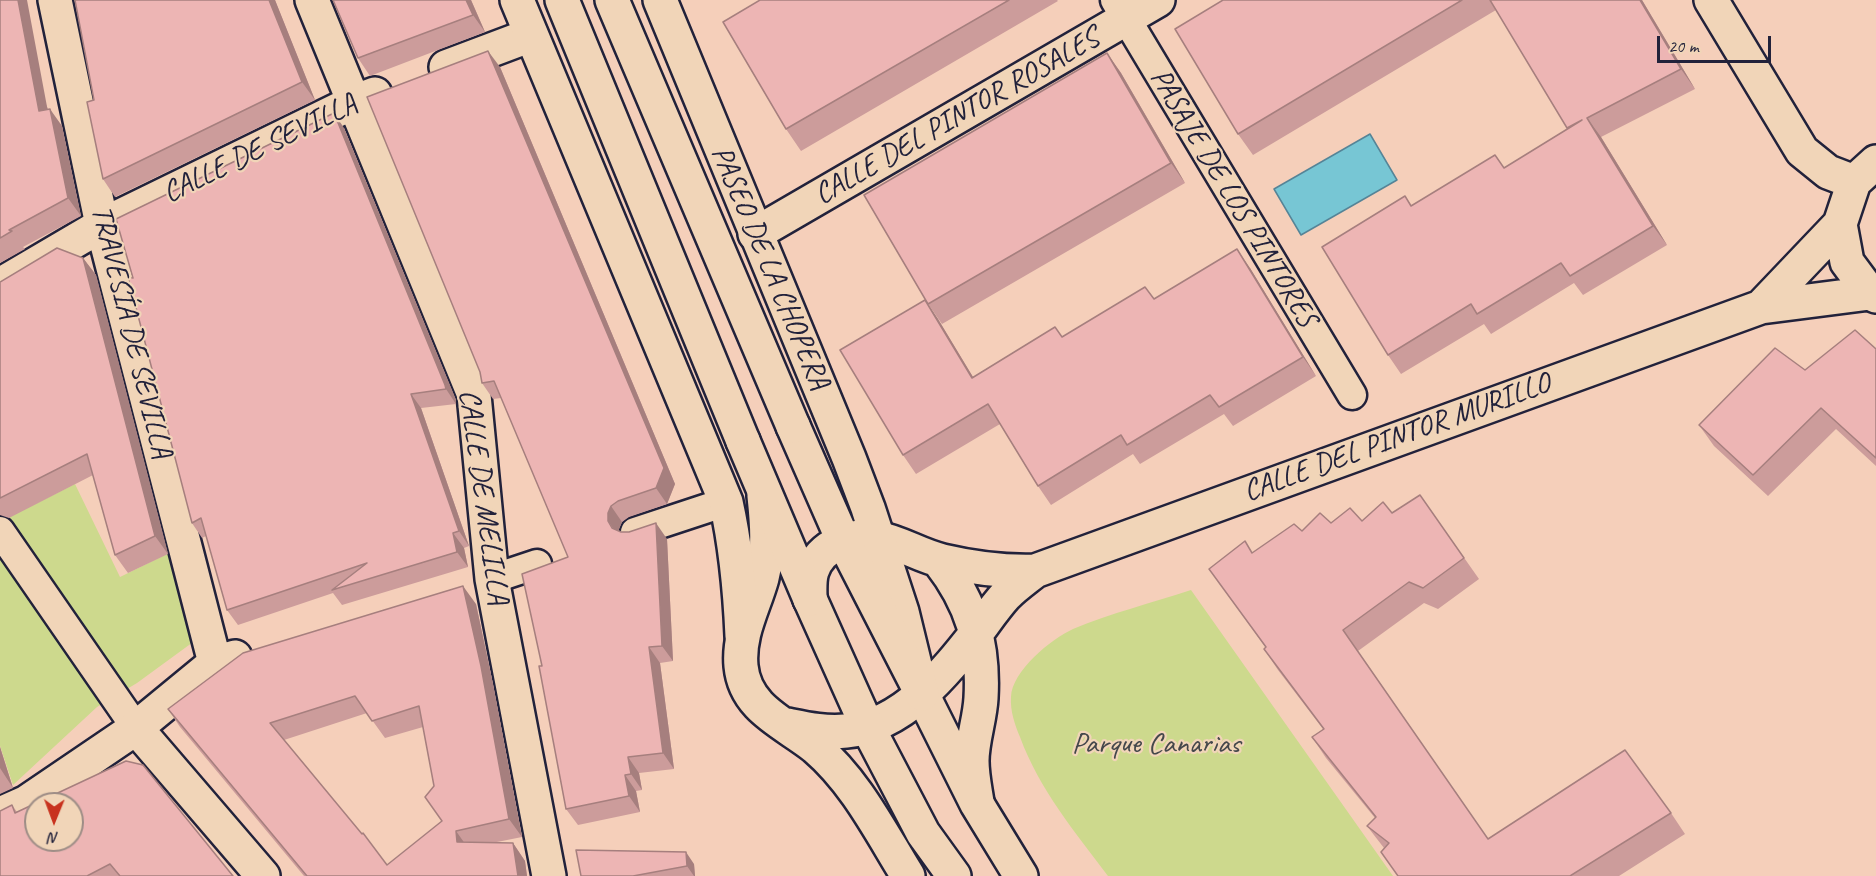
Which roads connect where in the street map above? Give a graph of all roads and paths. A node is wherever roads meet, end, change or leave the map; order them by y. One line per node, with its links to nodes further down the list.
1 (55, 0): 14 (main road, TRAVESÍA DE SEVILLA)
2 (312, 0): 11 (main road, CALLE DE MELILLA)
3 (517, 0): 10 (main road)
4 (562, 0): 20 (main road)
5 (612, 0): 24 (main road, PASEO DE LA CHOPERA)
6 (660, 0): 15 (main road, PASEO DE LA CHOPERA)
7 (1158, 0): 9 (main road, CALLE DEL PINTOR ROSALES)
8 (1711, 0): 12 (main road)
9 (1120, 9): 15 (main road, CALLE DEL PINTOR ROSALES); 19 (street, PASAJE DE LOS PINTORES)
10 (531, 35): 11 (main road, CALLE DE SEVILLA); 21 (main road)
11 (354, 102): 14 (main road, CALLE DE SEVILLA); 28 (main road, CALLE DE MELILLA)
12 (1865, 172): 13 (main road)
13 (1840, 224): 17 (main road); 18 (main road, CALLE DEL PINTOR MURILLO)
14 (102, 225): 16 (main road, CALLE DE SEVILLA); 34 (main road, TRAVESÍA DE SEVILLA)
15 (755, 234): 24 (main road, PASEO DE LA CHOPERA)
16 (0, 285)
17 (1873, 294): 18 (main road, CALLE DEL PINTOR MURILLO)
18 (1761, 307): 27 (main road, CALLE DEL PINTOR MURILLO)
19 (1352, 395)
20 (762, 488): 30 (main road); 32 (main road)
21 (726, 502): 23 (street); 32 (main road)
22 (0, 531): 38 (street)
23 (634, 532)
24 (855, 535): 25 (main road); 30 (main road); 35 (main road, PASEO DE LA CHOPERA)
25 (939, 561): 27 (main road); 31 (main road, PASEO DE LA CHOPERA)
26 (537, 564): 28 (street)
27 (1035, 571): 31 (main road)
28 (492, 579): 29 (main road); 42 (main road, CALLE DE MELILLA)
29 (459, 589)
30 (810, 599): 37 (main road)
31 (977, 632): 35 (main road); 39 (main road, PASEO DE LA CHOPERA)
32 (742, 636): 36 (main road)
33 (259, 650): 34 (main road)
34 (215, 663): 38 (main road)
35 (922, 694): 37 (main road); 39 (main road, PASEO DE LA CHOPERA)
36 (782, 724): 37 (main road); 43 (main road)
37 (867, 726): 44 (main road)
38 (136, 728): 40 (main road); 41 (main road)
39 (977, 804): 45 (main road, PASEO DE LA CHOPERA)
40 (0, 813)
41 (263, 876)
42 (549, 876)
43 (908, 876)
44 (954, 876)
45 (1021, 876)

